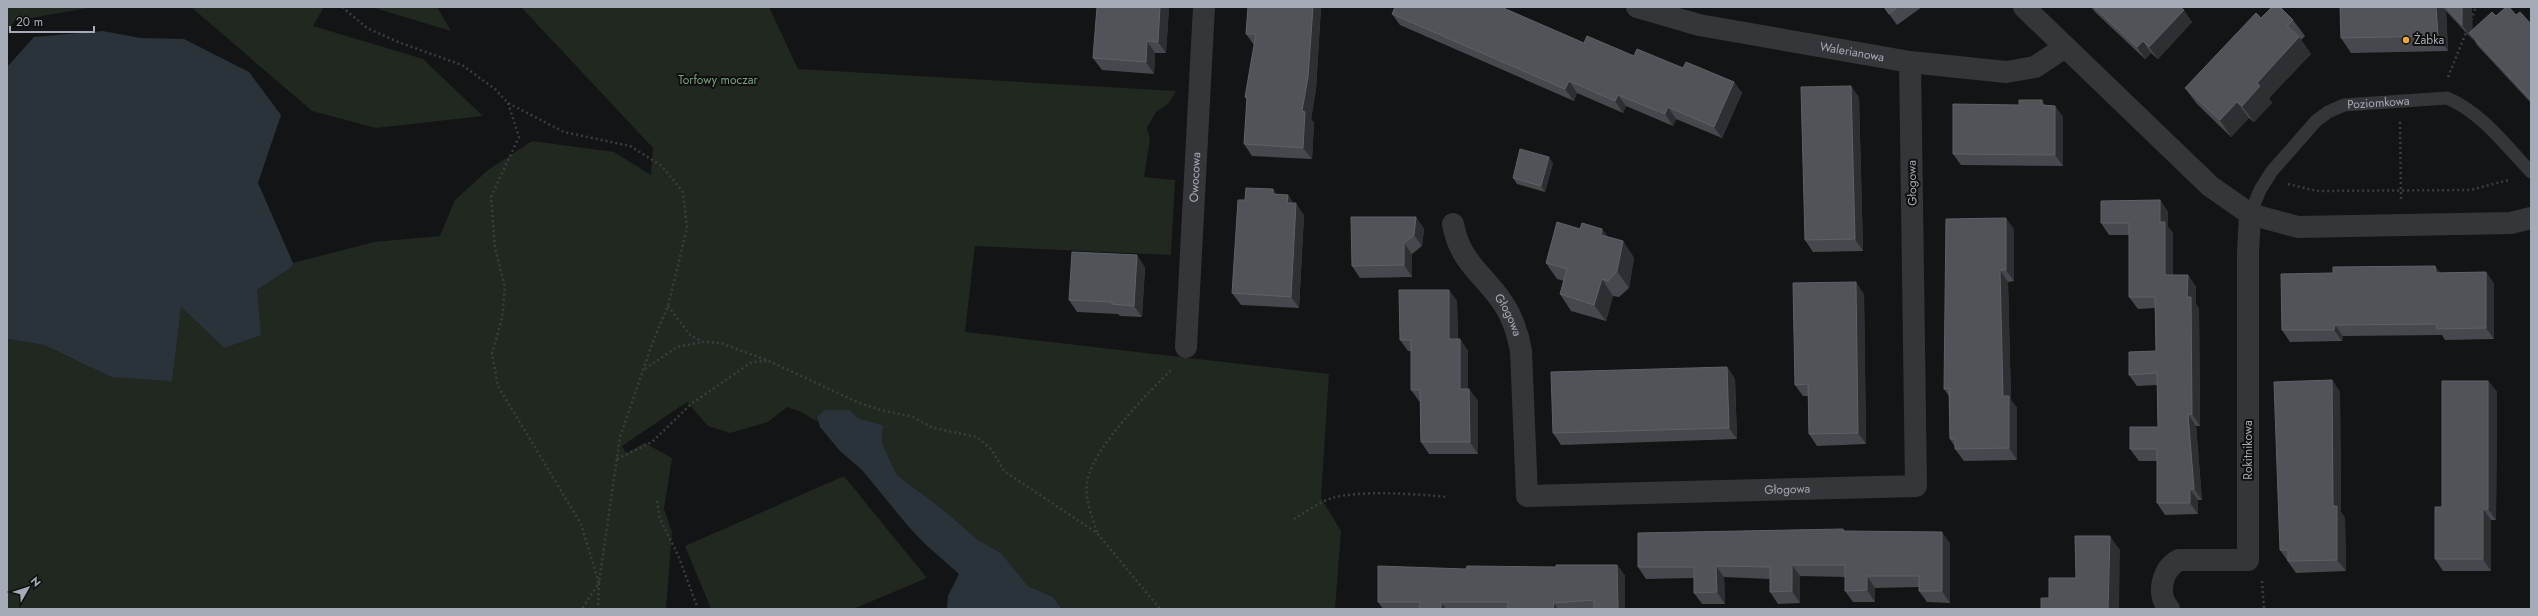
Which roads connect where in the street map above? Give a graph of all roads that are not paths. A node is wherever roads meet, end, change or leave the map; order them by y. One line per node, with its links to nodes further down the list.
1 (1204, 7): 10 (street, Owocowa)
2 (1637, 7): 5 (street, Walerianowa)
3 (2024, 7): 4 (street)
4 (2065, 47): 5 (street, Walerianowa); 7 (street)
5 (1910, 62): 9 (street, Głogowa)
6 (2531, 172): 7 (lane, Poziomkowa)
7 (2250, 214): 8 (street); 11 (street, Rokitnikowa)
8 (2531, 218)
9 (1453, 224)
10 (1186, 347)
11 (2169, 609)

